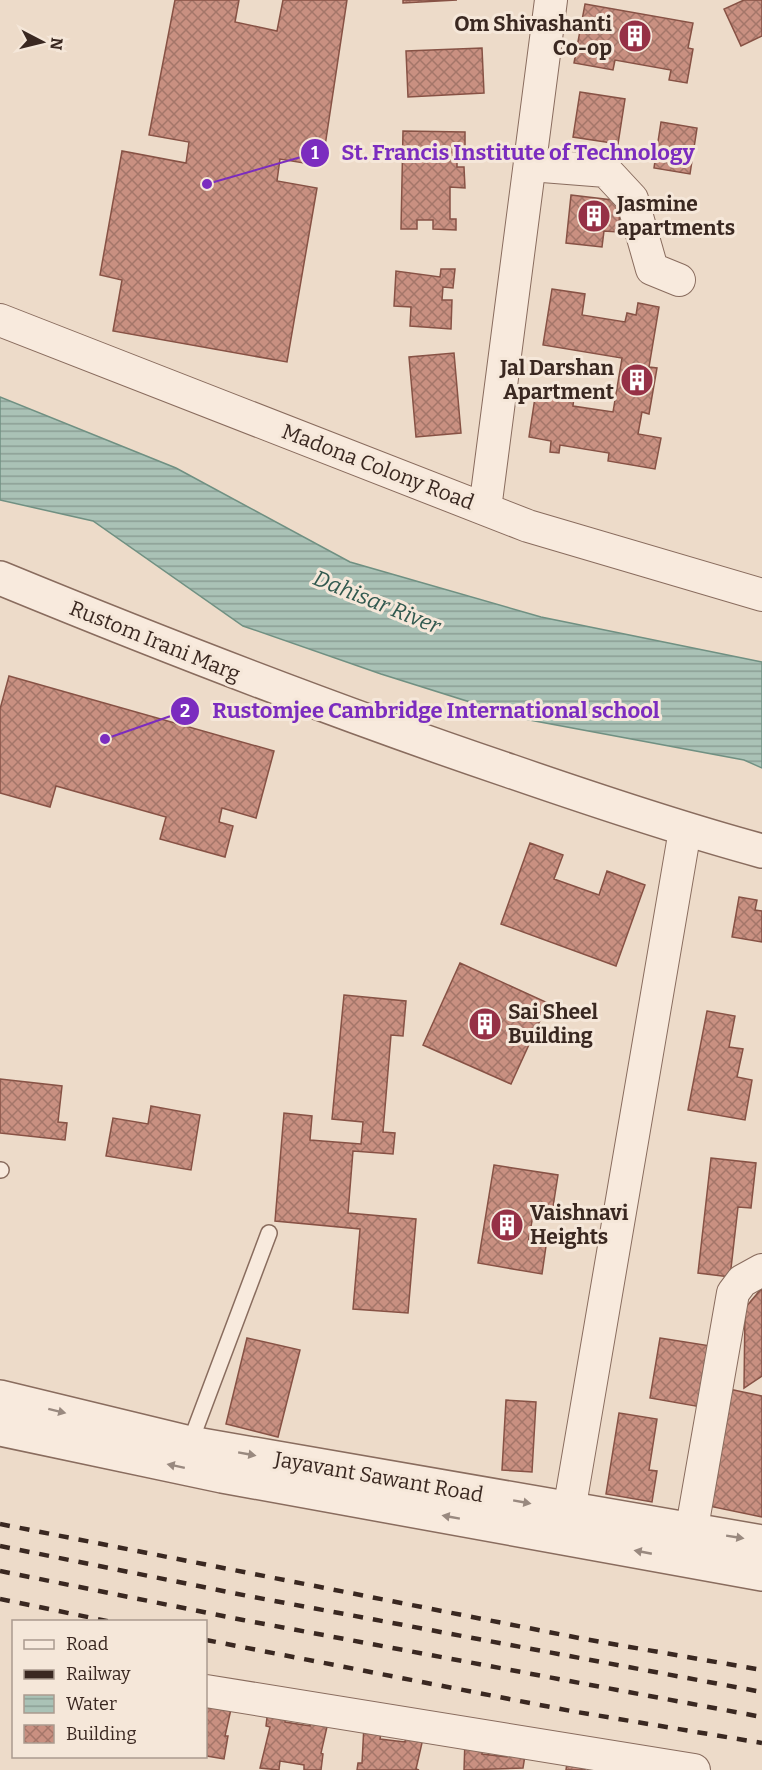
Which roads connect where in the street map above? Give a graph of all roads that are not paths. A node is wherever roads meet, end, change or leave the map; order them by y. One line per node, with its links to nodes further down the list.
1 (551, 0): 2 (street)
2 (530, 165): 3 (street); 5 (street)
3 (679, 280)
4 (0, 320): 5 (street, Madona Colony Road)
5 (485, 509): 7 (street, Madona Colony Road)
6 (0, 578): 8 (street, Rustom Irani Marg)
7 (762, 595)
8 (685, 830): 9 (street, Rustom Irani Marg); 15 (street)
9 (762, 850)
10 (269, 1233): 14 (lane)
11 (762, 1270): 17 (street)
12 (0, 1397): 14 (street, Jayavant Sawant Road, one-way to 14)
13 (0, 1429): 17 (street, Jayavant Sawant Road, one-way to 13)
14 (190, 1443): 15 (street, Jayavant Sawant Road, one-way to 15)
15 (568, 1511): 17 (street, Jayavant Sawant Road)
16 (762, 1542): 17 (street, Jayavant Sawant Road, one-way to 16)
17 (688, 1545): 18 (street, Jayavant Sawant Road)
18 (762, 1574)
19 (207, 1691): 20 (street)
20 (694, 1770)

